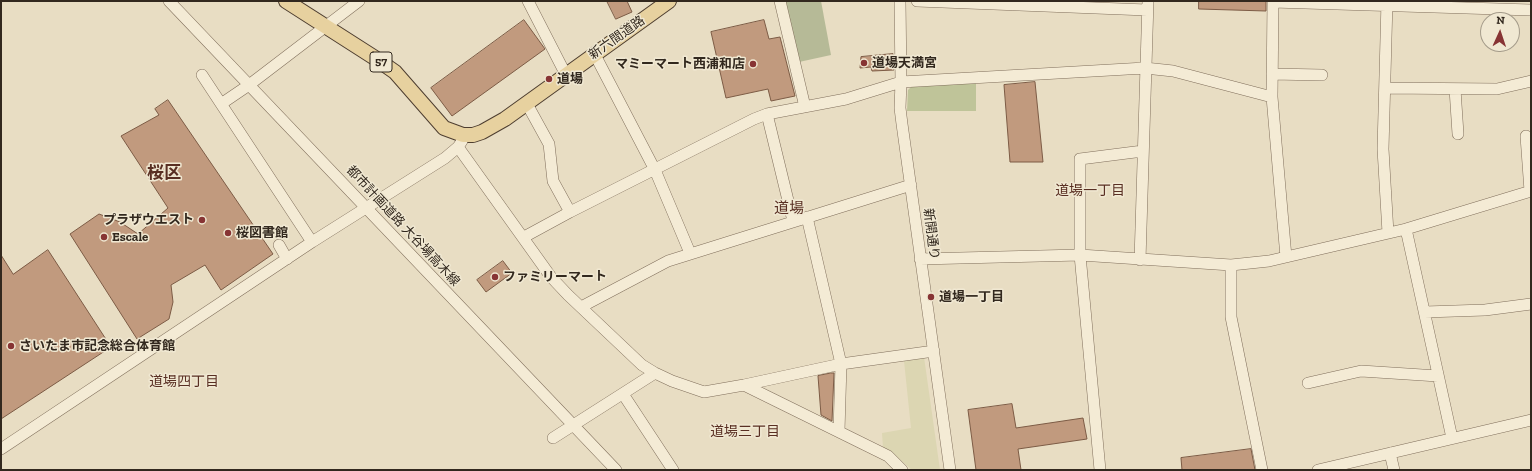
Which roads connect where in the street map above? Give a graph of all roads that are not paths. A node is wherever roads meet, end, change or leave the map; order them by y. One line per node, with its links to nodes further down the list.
1 (169, 1): 22 (street, 都市計画道路 大谷場高木線)
2 (287, 1): 13 (main road, 57)
3 (359, 1): 13 (street)
4 (528, 1): 18 (street)
5 (669, 1): 14 (main road, 新六間道路 / 57)
6 (780, 1): 28 (street)
7 (900, 1): 21 (street, 新開通り)
8 (917, 1): 11 (street)
9 (1273, 2): 10 (street); 16 (street)
10 (1387, 3): 12 (street); 23 (street)
11 (1147, 5): 15 (street)
12 (1531, 10)
13 (326, 25): 22 (street); 32 (main road, 57)
14 (594, 53): 18 (main road, 新六間道路 / 57); 34 (street)
15 (1145, 68): 21 (street); 25 (street); 33 (street)
16 (1272, 74): 19 (street); 25 (street)
17 (202, 75): 26 (street)
18 (566, 75): 27 (main road, 新六間道路 / 57)
19 (1322, 75)
20 (1531, 81): 24 (street)
21 (901, 82): 28 (street); 35 (street, 新開通り)
22 (249, 85): 26 (street); 37 (street, 都市計画道路 大谷場高木線)
23 (1385, 88): 24 (street); 42 (street)
24 (1455, 88): 30 (street)
25 (1272, 96): 48 (street)
26 (221, 104): 44 (street)
27 (527, 104): 32 (main road, 新六間道路 / 57); 38 (street)
28 (805, 107): 29 (street)
29 (767, 114): 34 (street); 40 (street)
30 (1458, 134)
31 (1526, 136): 36 (street)
32 (460, 141): 37 (street); 43 (street)
33 (1143, 151): 47 (street); 51 (street)
34 (655, 170): 38 (street); 46 (street)
35 (911, 185): 39 (street); 50 (street, 新開通り)
36 (1530, 191): 41 (street)
37 (367, 208): 44 (street); 64 (street, 都市計画道路 大谷場高木線)
38 (570, 212): 43 (street)
39 (807, 217): 40 (street); 57 (street)
40 (793, 221): 46 (street)
41 (1406, 228): 42 (street); 55 (street)
42 (1388, 233): 48 (street)
43 (524, 237): 54 (street)
44 (312, 242): 49 (street)
45 (279, 245): 49 (street)
46 (690, 253): 54 (street)
47 (1080, 255): 50 (street); 51 (street); 74 (street)
48 (1286, 257): 52 (street)
49 (288, 259): 68 (street)
50 (920, 259): 56 (street, 新開通り)
51 (1140, 260): 52 (street)
52 (1231, 265): 75 (street)
53 (1531, 304): 55 (street)
54 (581, 307): 58 (street)
55 (1425, 312): 59 (street)
56 (934, 350): 57 (street); 73 (street, 新開通り)
57 (841, 364): 61 (street); 65 (street)
58 (655, 373): 61 (street); 62 (street)
59 (1438, 376): 60 (street); 67 (street)
60 (1308, 383)
61 (744, 385): 65 (street)
62 (623, 394): 64 (street); 71 (street)
63 (1531, 420): 67 (street)
64 (573, 426): 66 (street); 70 (street, 都市計画道路 大谷場高木線)
65 (839, 431): 72 (street)
66 (553, 438)
67 (1452, 438): 69 (street)
68 (1, 449)
69 (1390, 453): 76 (street); 77 (street)
70 (616, 470)
71 (673, 470)
72 (902, 470)
73 (950, 470)
74 (1100, 470)
75 (1262, 470)
76 (1318, 470)
77 (1394, 470)

